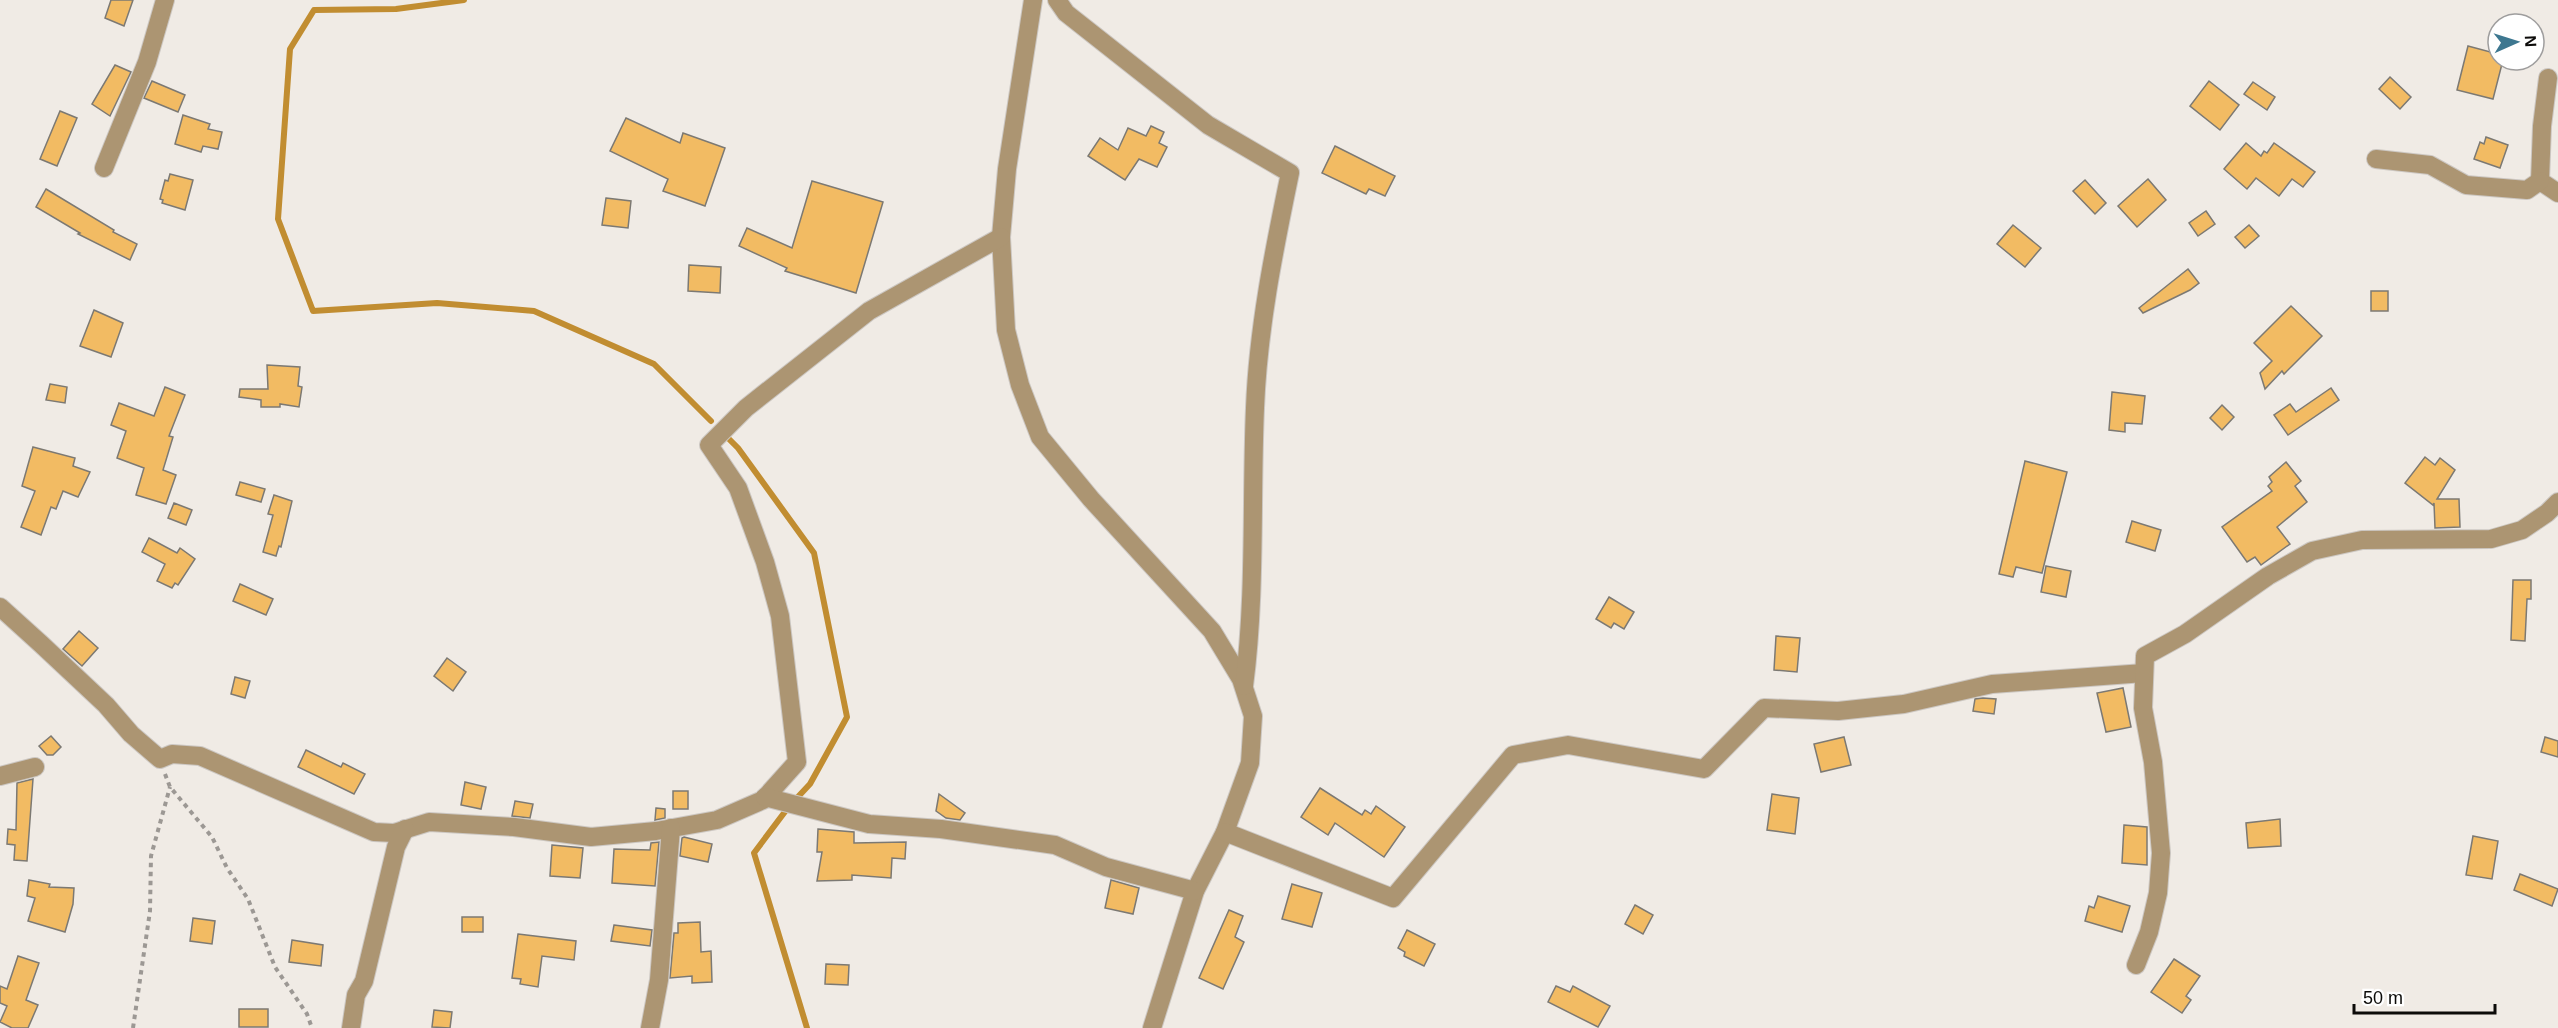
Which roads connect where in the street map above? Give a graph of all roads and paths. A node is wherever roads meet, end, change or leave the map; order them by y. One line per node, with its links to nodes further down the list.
1 (165, 0): 6 (street)
2 (1034, 0): 9 (street)
3 (1057, 0): 13 (street)
4 (2548, 78): 7 (street)
5 (2376, 159): 7 (street)
6 (104, 168)
7 (2540, 181): 8 (street)
8 (2558, 193)
9 (1001, 237): 13 (street); 18 (street)
10 (2558, 502): 12 (street)
11 (0, 607): 14 (street)
12 (2144, 673): 21 (street); 23 (street)
13 (1244, 687): 21 (street)
14 (160, 759): 17 (path); 20 (street)
15 (35, 767): 16 (street)
16 (0, 776)
17 (170, 787): 24 (path); 25 (path)
18 (765, 797): 19 (street); 22 (street)
19 (671, 828): 20 (street); 27 (street)
20 (405, 830): 26 (street)
21 (1225, 832): 22 (street)
22 (1195, 891): 28 (street)
23 (2136, 965)
24 (133, 1028)
25 (312, 1028)
26 (351, 1028)
27 (651, 1028)
28 (1152, 1028)

